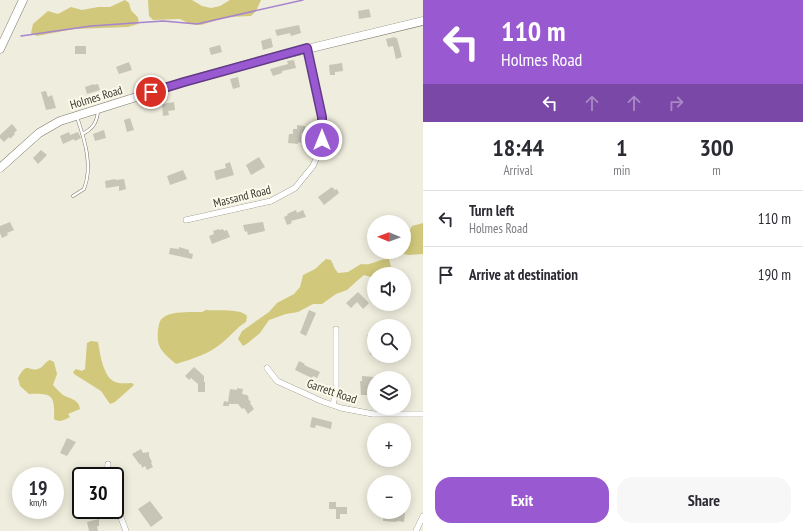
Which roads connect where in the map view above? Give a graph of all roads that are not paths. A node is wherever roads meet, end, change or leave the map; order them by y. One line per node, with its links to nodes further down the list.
1 (23, 0): 4 (street)
2 (423, 21): 3 (street, Holmes Road)
3 (307, 48): 5 (street, Holmes Road); 10 (street, Massand Road)
4 (0, 49)
5 (99, 108): 6 (street, Holmes Road); 7 (lane)
6 (77, 115): 7 (lane); 8 (street, Holmes Road)
7 (82, 134): 9 (lane)
8 (0, 168)
9 (73, 196)
10 (186, 220)
11 (336, 329): 13 (street)
12 (267, 368): 13 (street, Garrett Road)
13 (333, 405): 14 (street, Garrett Road)
14 (423, 414)
15 (108, 464): 16 (street)
16 (108, 467)
17 (423, 516): 20 (street)
18 (121, 519): 19 (street)
19 (126, 531)
20 (416, 531)

